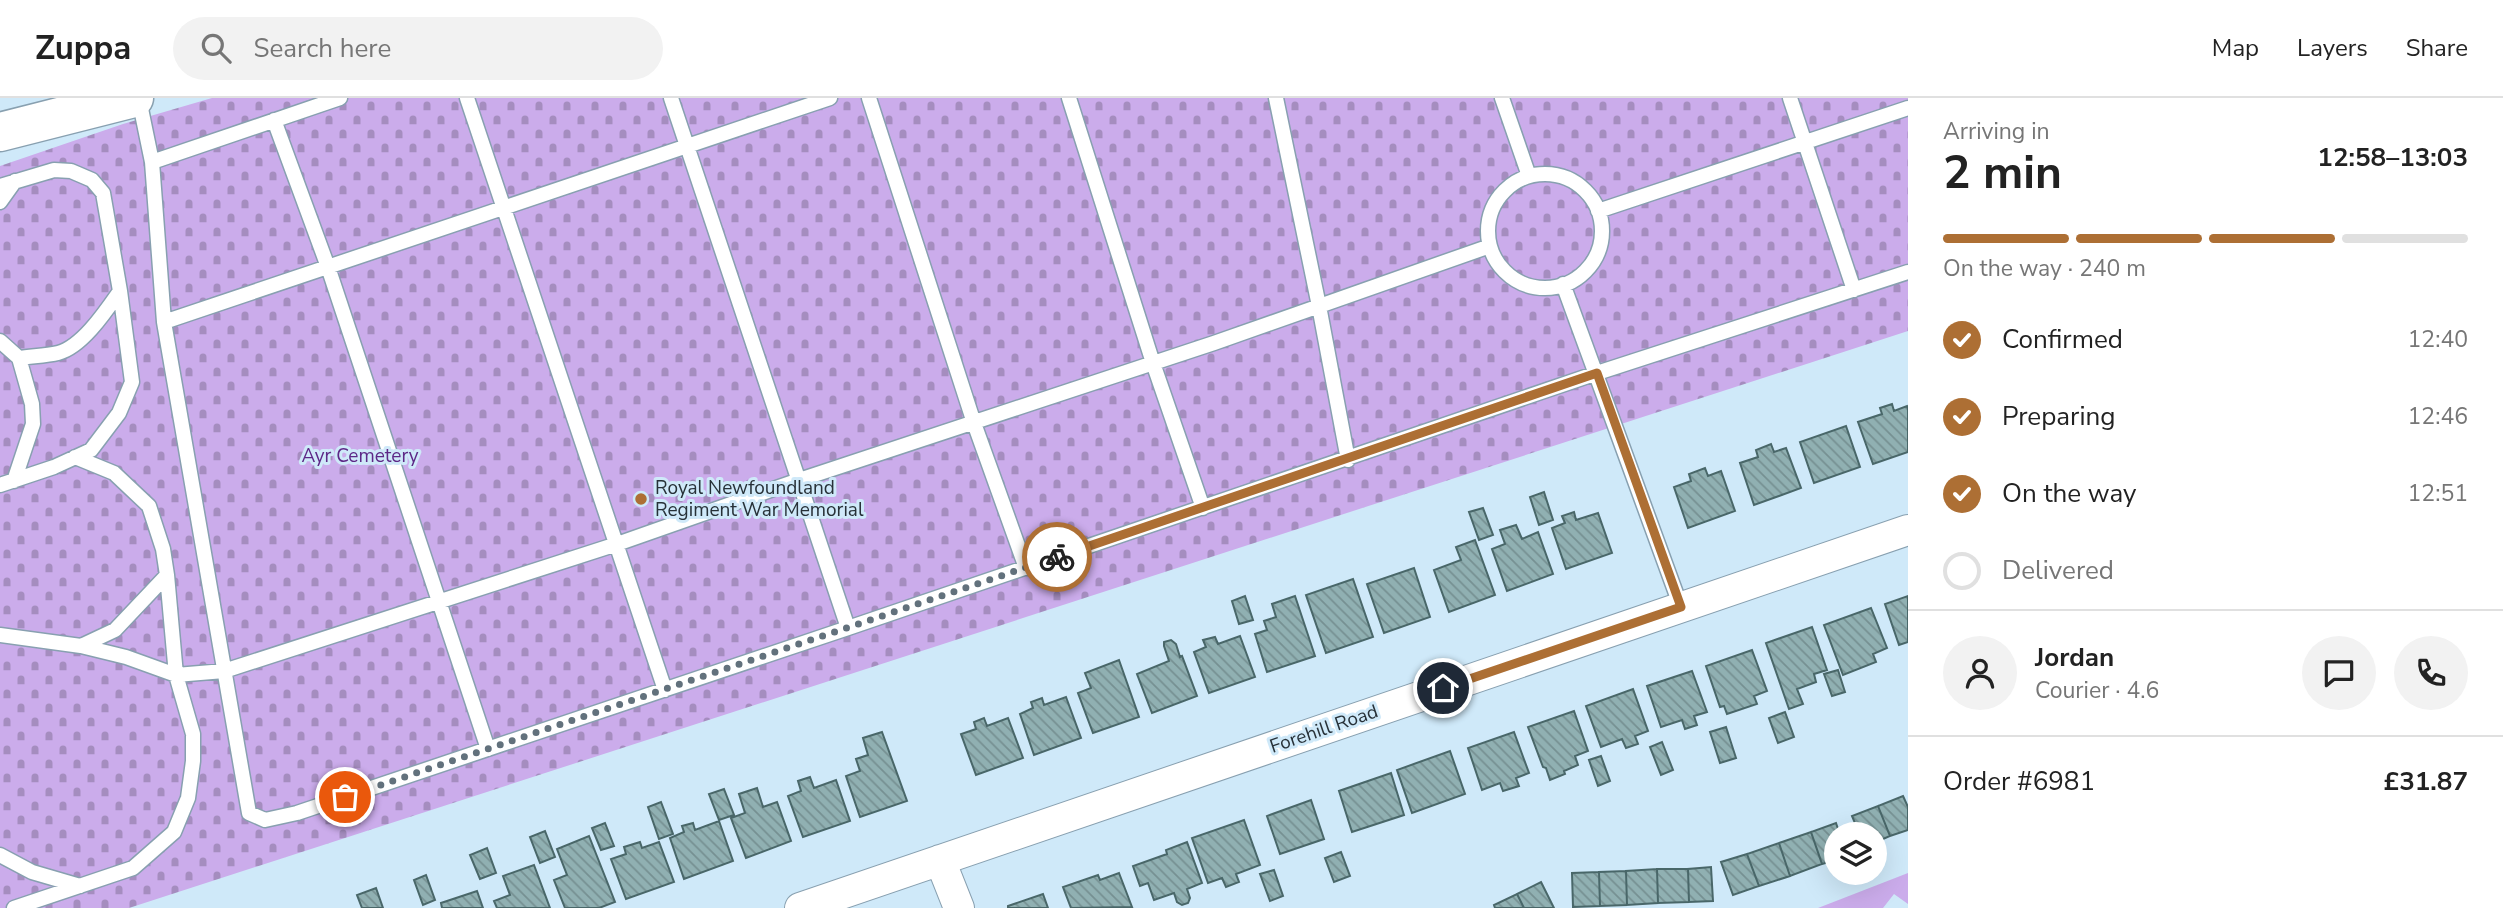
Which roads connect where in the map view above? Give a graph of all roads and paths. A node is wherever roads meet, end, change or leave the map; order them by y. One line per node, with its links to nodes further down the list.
1 (136, 98): 13 (main road); 16 (lane)
2 (340, 98): 12 (lane)
3 (467, 98): 21 (lane)
4 (671, 98): 15 (lane)
5 (830, 98): 15 (lane)
6 (869, 98): 35 (lane)
7 (1069, 98): 33 (lane)
8 (1276, 98): 29 (lane)
9 (1502, 98): 17 (lane)
10 (1790, 98): 14 (lane)
11 (1908, 108): 14 (lane)
12 (274, 120): 16 (lane); 24 (lane)
13 (0, 131)
14 (1805, 141): 22 (lane); 27 (lane)
15 (687, 147): 21 (lane); 38 (lane)
16 (152, 162): 30 (lane)
17 (1528, 176): 22 (lane); 23 (lane)
18 (15, 181): 19 (lane); 20 (lane); 28 (lane)
19 (0, 186)
20 (0, 202)
21 (505, 208): 24 (lane); 42 (lane)
22 (1598, 211): 26 (lane)
23 (1489, 246): 26 (lane); 29 (lane)
24 (328, 267): 30 (lane); 45 (lane)
25 (1908, 272): 27 (lane)
26 (1563, 284): 34 (lane)
27 (1854, 290): 34 (lane)
28 (120, 291): 32 (lane); 36 (lane)
29 (1319, 306): 33 (lane); 37 (lane)
30 (164, 322): 50 (lane)
31 (0, 341): 32 (lane)
32 (19, 358): 39 (lane)
33 (1153, 363): 35 (lane); 40 (lane)
34 (1597, 373): 37 (lane); 46 (lane)
35 (974, 423): 38 (lane); 43 (lane)
36 (75, 457): 39 (lane); 44 (lane)
37 (1348, 460): 40 (lane)
38 (799, 480): 42 (lane); 47 (lane)
39 (7, 483)
40 (1203, 508): 43 (lane)
41 (1908, 530): 46 (street, Forehill Road)
42 (617, 544): 45 (lane); 52 (lane)
43 (1026, 568): 47 (lane)
44 (167, 576): 49 (lane); 51 (lane)
45 (439, 601): 50 (lane); 53 (lane)
46 (1681, 607): 55 (street, Forehill Road)
47 (848, 628): 52 (lane)
48 (0, 635): 49 (lane)
49 (81, 646): 51 (lane)
50 (224, 671): 51 (lane); 53 (lane)
51 (176, 675): 56 (lane)
52 (665, 690): 53 (lane)
53 (488, 749)
54 (0, 855): 56 (lane)
55 (940, 860): 58 (street, Forehill Road); 59 (street)
56 (82, 886): 57 (lane)
57 (14, 908)
58 (800, 908)
59 (959, 908)

